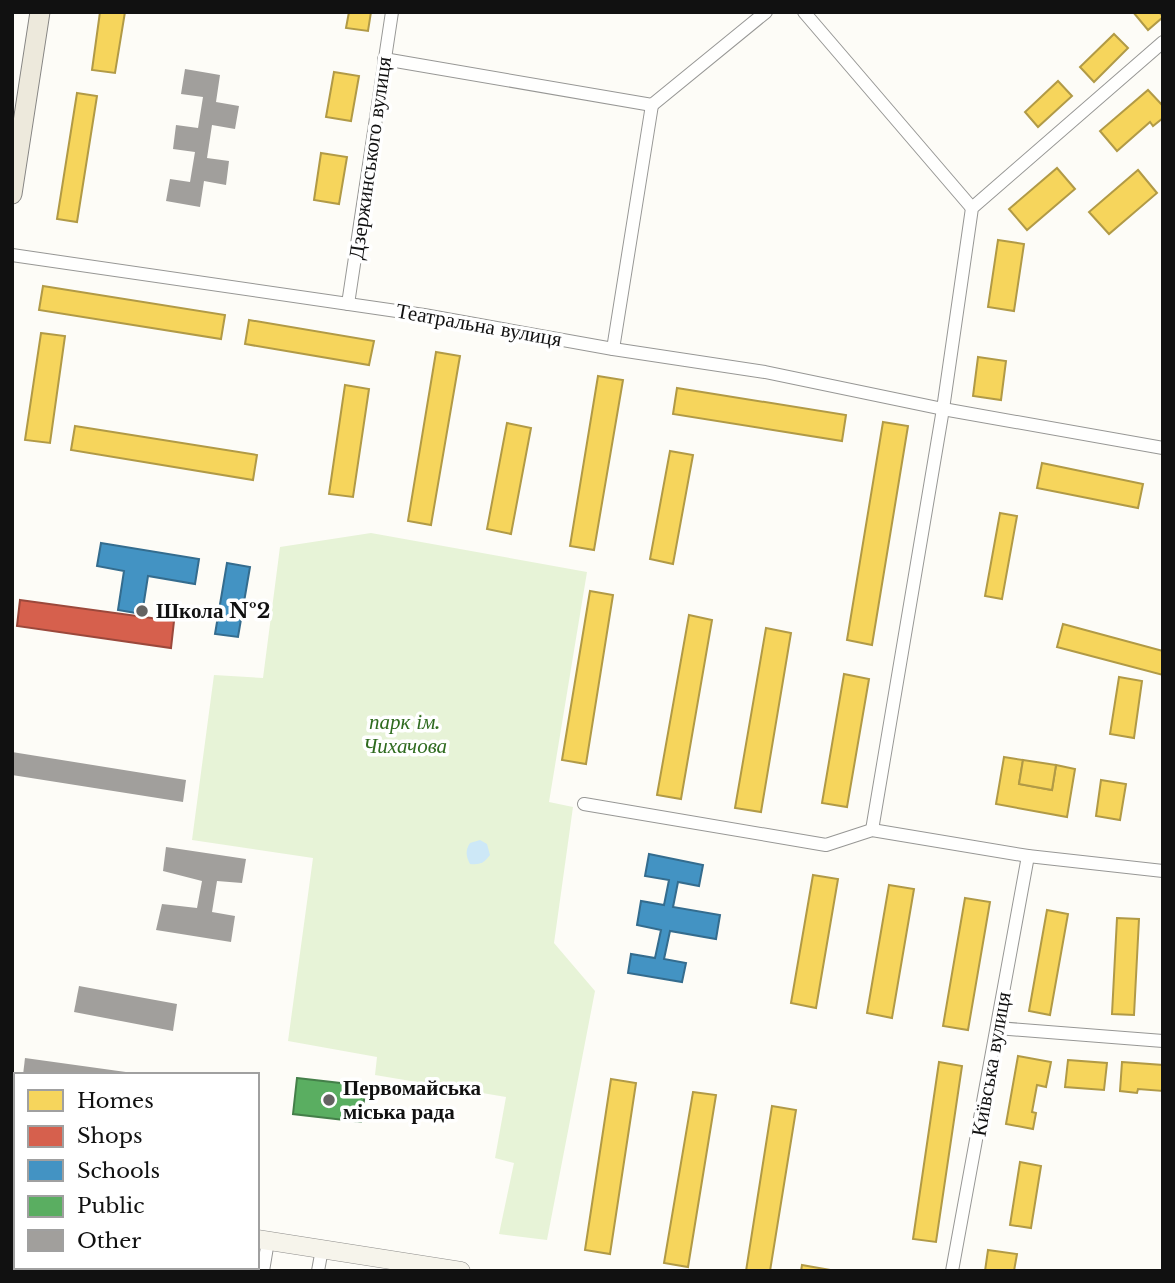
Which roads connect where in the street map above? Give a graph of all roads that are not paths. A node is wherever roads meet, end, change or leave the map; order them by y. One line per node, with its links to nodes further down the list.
1 (40, 12): 8 (main road)
2 (392, 12): 6 (street, Дзержинського вулиця)
3 (766, 12): 7 (street)
4 (804, 12): 9 (street)
5 (1163, 42): 9 (street)
6 (384, 59): 7 (street); 11 (street, Дзержинського вулиця)
7 (652, 105): 12 (street)
8 (12, 194)
9 (972, 208): 13 (street)
10 (12, 256): 11 (street, Театральна вулиця)
11 (348, 304): 12 (street, Театральна вулиця)
12 (612, 349): 13 (street, Театральна вулиця)
13 (943, 410): 14 (street, Театральна вулиця); 16 (street)
14 (1163, 448)
15 (584, 804): 16 (street)
16 (872, 830): 17 (street)
17 (1028, 856): 18 (street); 19 (street, Київська вулиця)
18 (1163, 871)
19 (997, 1028): 20 (street); 26 (street, Київська вулиця)
20 (1163, 1041)
21 (263, 1240): 22 (street); 23 (street)
22 (322, 1249): 24 (street); 25 (street)
23 (263, 1271)
24 (318, 1271)
25 (461, 1271)
26 (953, 1271)

